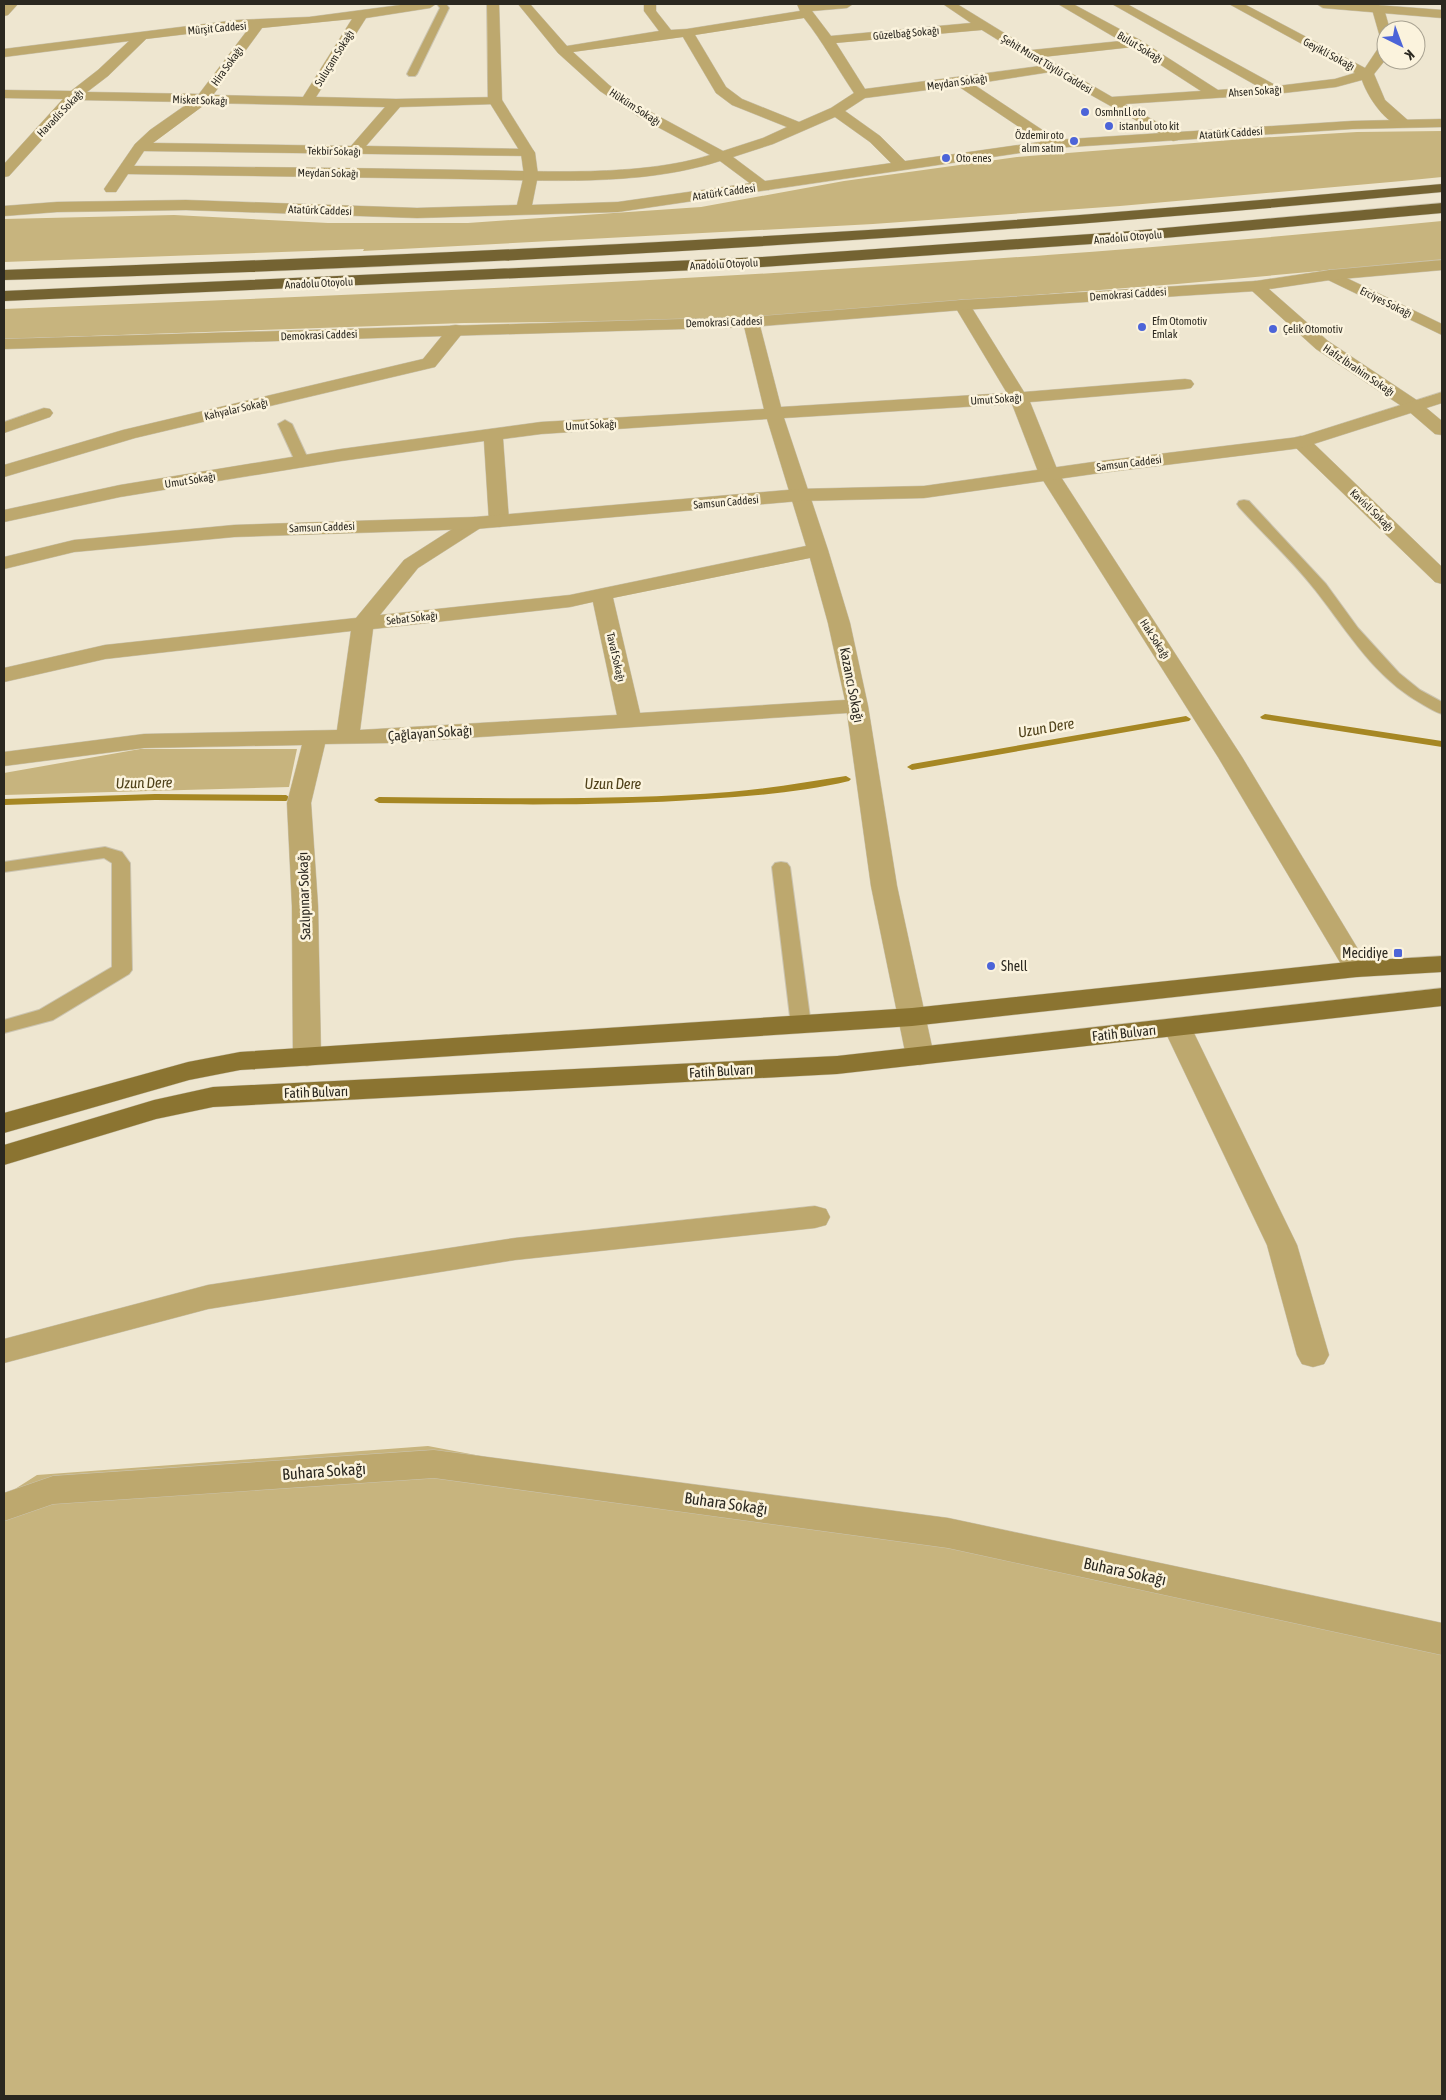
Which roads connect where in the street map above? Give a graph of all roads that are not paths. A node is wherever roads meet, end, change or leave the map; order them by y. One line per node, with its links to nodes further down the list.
1 (12, 4): 17 (street)
2 (430, 4): 18 (street, Mürşit Caddesi)
3 (441, 4): 35 (lane)
4 (493, 4): 44 (street)
5 (524, 4): 30 (street, Hüküm Sokağı)
6 (650, 4): 25 (street)
7 (847, 4): 14 (street)
8 (949, 4): 24 (street, Şehit Murat Tüylü Caddesi)
9 (1064, 4): 29 (street, Bulut Sokağı)
10 (1118, 4): 38 (street)
11 (1234, 4): 36 (street, Geyikli Sokağı)
12 (1323, 4): 15 (street)
13 (756, 9): 20 (street)
14 (805, 9): 20 (street); 28 (street)
15 (1378, 9): 19 (street); 21 (street)
16 (228, 11): 22 (street, Hira Sokağı)
17 (4, 12)
18 (362, 14): 23 (street, Mürşit Caddesi); 46 (street, Suluçam Sokağı)
19 (1442, 14)
20 (766, 19): 26 (street)
21 (1381, 20)
22 (236, 24): 23 (street, Mürşit Caddesi); 27 (street, Mürşit Caddesi)
23 (257, 25): 43 (street, Hira Sokağı)
24 (984, 26): 28 (street, Güzelbağ Sokağı); 32 (street, Şehit Murat Tüylü Caddesi)
25 (667, 34): 26 (street); 30 (street)
26 (687, 34): 51 (street)
27 (142, 36): 31 (street, Mürşit Caddesi); 42 (street, Havadis Sokağı)
28 (828, 40): 40 (street)
29 (1134, 43): 32 (street); 39 (street, Bulut Sokağı)
30 (563, 50): 57 (street, Hüküm Sokağı)
31 (4, 53)
32 (1031, 54): 34 (street, Şehit Murat Tüylü Caddesi)
33 (1376, 63): 36 (street)
34 (1052, 68): 37 (street, Meydan Sokağı); 45 (street, Şehit Murat Tüylü Caddesi)
35 (412, 74)
36 (1367, 74): 38 (street, Ahsen Sokağı); 49 (street, Geyikli Sokağı)
37 (961, 82): 40 (street, Meydan Sokağı); 53 (street)
38 (1275, 90): 39 (street, Ahsen Sokağı)
39 (1214, 93): 45 (street, Ahsen Sokağı)
40 (861, 94): 48 (street, Meydan Sokağı)
41 (4, 95): 42 (street, Misket Sokağı)
42 (75, 95): 43 (street, Misket Sokağı); 60 (street, Havadis Sokağı)
43 (202, 100): 46 (street, Misket Sokağı); 54 (street, Hira Sokağı)
44 (495, 100): 47 (street, Misket Sokağı); 56 (street)
45 (1109, 101): 52 (street, Şehit Murat Tüylü Caddesi)
46 (306, 102): 47 (street, Misket Sokağı)
47 (396, 103): 55 (street)
48 (836, 111): 51 (street, Meydan Sokağı); 58 (street)
49 (1404, 123): 50 (street, Atatürk Caddesi); 52 (street, Atatürk Caddesi)
50 (1442, 123)
51 (799, 127): 57 (street, Meydan Sokağı)
52 (1172, 137): 53 (street, Atatürk Caddesi)
53 (1054, 144): 58 (street, Atatürk Caddesi)
54 (140, 147): 55 (street, Tekbir Sokağı); 59 (street, Hira Sokağı)
55 (354, 151): 56 (street, Tekbir Sokağı)
56 (528, 153): 61 (street)
57 (721, 155): 61 (street, Meydan Sokağı); 62 (street, Hüküm Sokağı)
58 (902, 166): 62 (street, Atatürk Caddesi)
59 (124, 170): 61 (street, Meydan Sokağı); 64 (street, Hira Sokağı)
60 (4, 173)
61 (531, 175): 67 (street)
62 (764, 187): 67 (street, Atatürk Caddesi)
63 (1442, 188): 70 (highway, Anadolu Otoyolu)
64 (111, 189)
65 (1442, 208): 72 (highway, Anadolu Otoyolu)
66 (4, 211): 67 (street, Atatürk Caddesi)
67 (523, 211)
68 (1442, 265): 69 (street, Demokrasi Caddesi)
69 (1330, 274): 71 (street, Demokrasi Caddesi); 76 (street, Erciyes Sokağı)
70 (4, 275)
71 (1256, 286): 73 (street, Demokrasi Caddesi); 81 (street, Hafız İbrahim Sokağı)
72 (4, 296)
73 (962, 305): 74 (street, Demokrasi Caddesi); 80 (street, Hak Sokağı)
74 (751, 322): 75 (street, Demokrasi Caddesi); 83 (street, Kazancı Sokağı)
75 (456, 330): 77 (street, Demokrasi Caddesi); 90 (street, Kahyalar Sokağı)
76 (1442, 330)
77 (4, 344)
78 (1185, 384): 80 (street, Umut Sokağı)
79 (1442, 397): 81 (street, Samsun Caddesi)
80 (1018, 398): 83 (street, Umut Sokağı); 91 (street, Hak Sokağı)
81 (1412, 405): 86 (street, Hafız İbrahim Sokağı); 88 (street, Samsun Caddesi)
82 (44, 413): 85 (street)
83 (774, 414): 87 (street, Umut Sokağı); 92 (street, Kazancı Sokağı)
84 (285, 424): 89 (lane)
85 (4, 428)
86 (1442, 430)
87 (493, 435): 89 (street, Umut Sokağı); 95 (street)
88 (1301, 442): 91 (street, Samsun Caddesi); 99 (street, Kavisli Sokağı)
89 (302, 461): 94 (street, Umut Sokağı)
90 (4, 472)
91 (1049, 474): 92 (street, Samsun Caddesi); 112 (street, Hak Sokağı)
92 (799, 495): 95 (street, Samsun Caddesi); 97 (street, Kazancı Sokağı)
93 (1244, 504): 104 (lane)
94 (4, 516)
95 (500, 521): 96 (street, Samsun Caddesi)
96 (475, 523): 98 (street, Samsun Caddesi); 101 (street)
97 (818, 550): 100 (street, Sebat Sokağı); 103 (street, Kazancı Sokağı)
98 (4, 563)
99 (1442, 578)
100 (602, 594): 101 (street, Sebat Sokağı); 105 (street, Tavaf Sokağı)
101 (363, 623): 102 (street, Sebat Sokağı); 106 (street)
102 (4, 675)
103 (857, 706): 105 (street, Çağlayan Sokağı); 114 (street, Kazancı Sokağı)
104 (1442, 709)
105 (630, 720): 106 (street, Çağlayan Sokağı)
106 (348, 737): 107 (street, Çağlayan Sokağı)
107 (314, 738): 108 (street, Çağlayan Sokağı); 119 (street, Sazlıpınar Sokağı)
108 (4, 760)
109 (4, 867): 116 (lane)
110 (781, 867): 115 (lane)
111 (1442, 964): 112 (main road)
112 (1357, 969): 114 (main road)
113 (1442, 997): 117 (main road, Fatih Bulvarı)
114 (912, 1016): 115 (main road); 118 (street, Kazancı Sokağı)
115 (801, 1025): 119 (main road)
116 (4, 1026)
117 (1177, 1027): 118 (main road, Fatih Bulvarı); 124 (street)
118 (920, 1056): 121 (main road, Fatih Bulvarı)
119 (307, 1057): 120 (main road)
120 (4, 1123)
121 (4, 1155)
122 (815, 1216): 123 (street)
123 (4, 1351)
124 (1313, 1356)
125 (4, 1507): 126 (street, Buhara Sokağı)
126 (1442, 1639)

